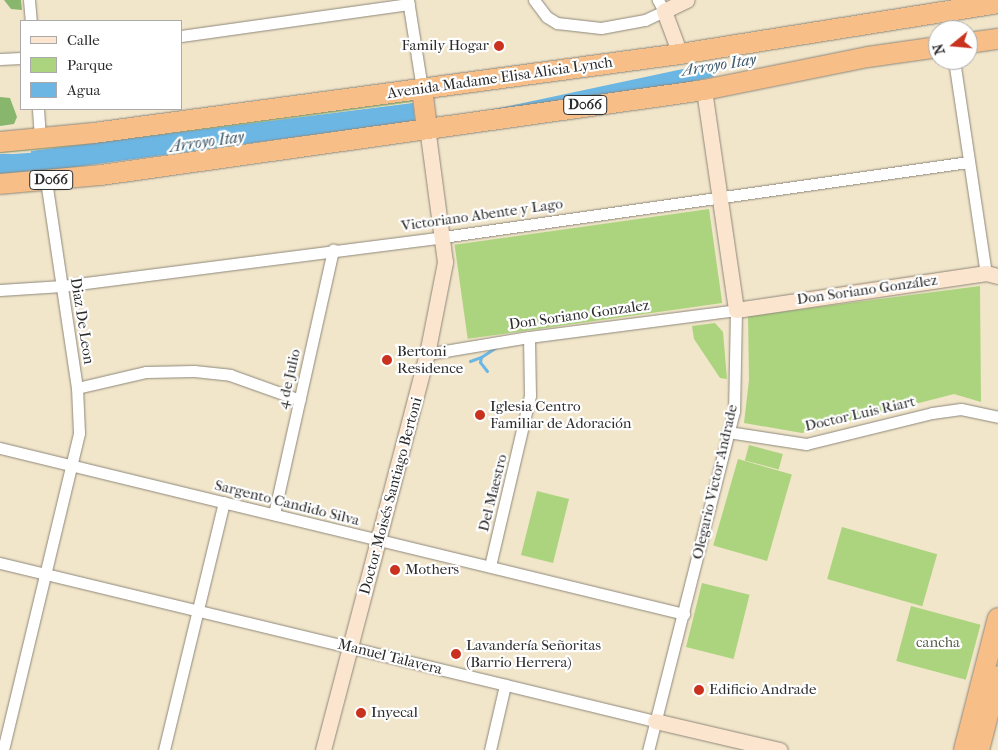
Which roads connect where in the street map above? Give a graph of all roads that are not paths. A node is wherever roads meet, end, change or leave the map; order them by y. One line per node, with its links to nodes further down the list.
1 (29, 0): 8 (street)
2 (534, 0): 7 (street)
3 (687, 0): 7 (street)
4 (948, 0): 9 (highway)
5 (409, 2): 10 (street); 23 (street)
6 (998, 3): 9 (highway, Avenida Madame Elisa Alicia Lynch)
7 (661, 5): 16 (street)
8 (31, 20)
9 (781, 35): 16 (highway, Avenida Madame Elisa Alicia Lynch)
10 (182, 36)
11 (998, 39): 12 (highway)
12 (978, 42)
13 (928, 48): 21 (highway, D066)
14 (998, 50): 15 (highway)
15 (978, 53)
16 (680, 54): 23 (highway, Avenida Madame Elisa Alicia Lynch)
17 (20, 58): 18 (street)
18 (0, 59)
19 (928, 59): 21 (highway)
20 (955, 70): 28 (street)
21 (744, 84): 22 (highway, D066)
22 (704, 90): 25 (highway, D066); 31 (street, Olegario Victor Andrade)
23 (422, 94): 25 (highway); 26 (highway, Avenida Madame Elisa Alicia Lynch)
24 (38, 110): 26 (street)
25 (426, 123): 29 (highway, D066); 32 (street, Doctor Moisés Santiago Bertoni)
26 (40, 140): 27 (highway, Avenida Madame Elisa Alicia Lynch)
27 (0, 142)
28 (968, 162): 31 (street, Victoriano Abente y Lago); 34 (street)
29 (46, 180): 30 (highway, D066); 35 (street, Diaz De Leon)
30 (0, 184)
31 (719, 196): 32 (street, Victoriano Abente y Lago); 37 (street, Olegario Victor Andrade)
32 (443, 237): 33 (street, Victoriano Abente y Lago); 39 (street, Doctor Moisés Santiago Bertoni)
33 (334, 250): 35 (street, Victoriano Abente y Lago); 41 (street, 4 de Julio)
34 (992, 274): 37 (street, Don Soriano González)
35 (62, 286): 36 (street, Victoriano Abente y Lago); 40 (street, Diaz De Leon)
36 (0, 290)
37 (736, 310): 38 (street, Don Soriano Gonzalez); 43 (street, Olegario Victor Andrade)
38 (529, 337): 39 (street, Don Soriano Gonzalez); 50 (street, Del Maestro)
39 (427, 354): 48 (street, Doctor Moisés Santiago Bertoni)
40 (78, 388): 41 (street); 45 (street, Diaz De Leon)
41 (300, 400): 47 (street, 4 de Julio)
42 (998, 418): 43 (street, Doctor Luis Riart)
43 (728, 432): 53 (street, Olegario Victor Andrade)
44 (0, 448): 45 (street, Sargento Candido Silva)
45 (72, 466): 46 (street, Sargento Candido Silva); 51 (street, Diaz De Leon)
46 (224, 502): 47 (street, Sargento Candido Silva); 52 (street)
47 (274, 514): 48 (street, Sargento Candido Silva)
48 (380, 541): 50 (street, Sargento Candido Silva); 55 (street, Doctor Moisés Santiago Bertoni)
49 (0, 563): 51 (street, Manuel Talavera)
50 (490, 566): 53 (street, Sargento Candido Silva)
51 (45, 574): 52 (street, Manuel Talavera); 59 (street, Diaz De Leon)
52 (197, 611): 55 (street, Manuel Talavera); 60 (street)
53 (684, 614): 58 (street, Olegario Victor Andrade)
54 (998, 618): 65 (highway)
55 (350, 646): 57 (street, Manuel Talavera); 61 (street, Doctor Moisés Santiago Bertoni)
56 (998, 676): 66 (highway)
57 (505, 685): 58 (street, Manuel Talavera); 62 (street)
58 (655, 722): 63 (street, Olegario Victor Andrade); 64 (street, Manuel Talavera)
59 (3, 750)
60 (164, 750)
61 (323, 750)
62 (490, 750)
63 (648, 750)
64 (780, 750)
65 (964, 750)
66 (979, 750)

